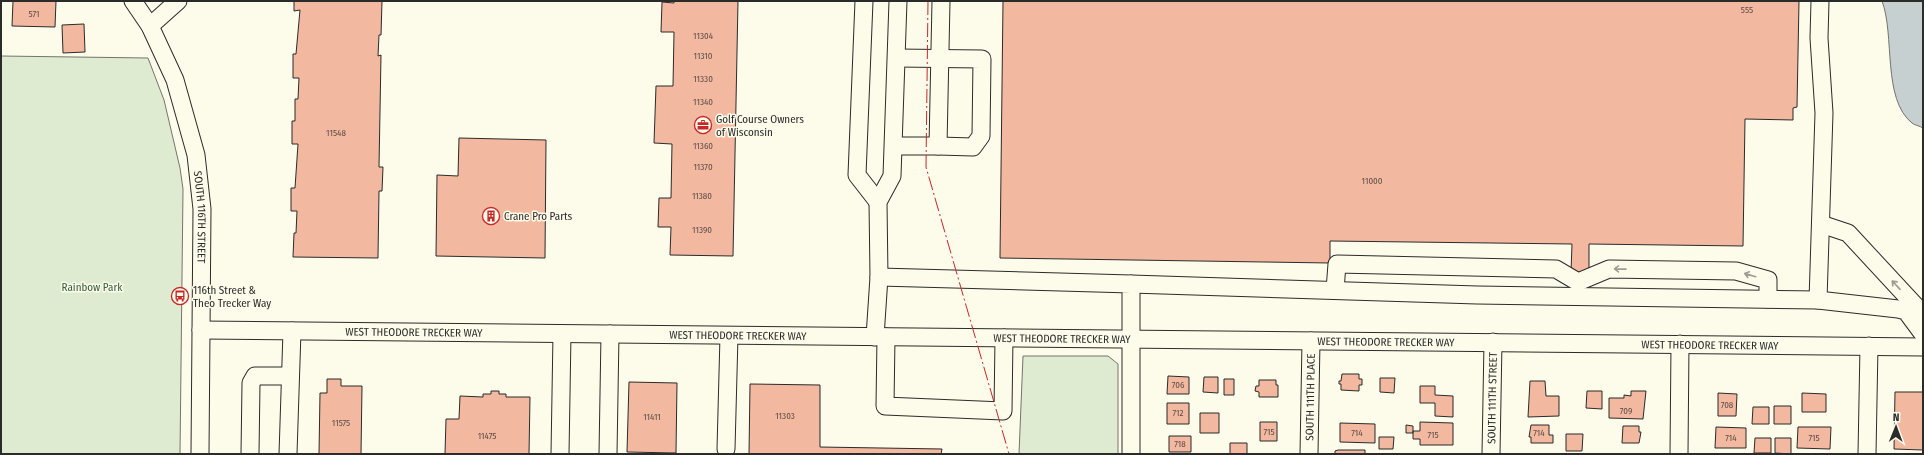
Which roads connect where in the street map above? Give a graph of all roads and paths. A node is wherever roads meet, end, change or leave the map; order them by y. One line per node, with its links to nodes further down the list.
1 (133, 1): 7 (street, SOUTH 116TH STREET)
2 (178, 1): 7 (street)
3 (864, 1): 12 (street)
4 (898, 1): 8 (street)
5 (941, 1): 9 (street)
6 (1820, 1): 13 (street)
7 (150, 26): 21 (street, SOUTH 116TH STREET)
8 (897, 58): 9 (street); 10 (street)
9 (940, 59): 11 (street); 11 (street)
10 (894, 146): 11 (street); 12 (street)
11 (938, 146)
12 (878, 202): 14 (street)
13 (1821, 224): 19 (street); 20 (street, one-way to 13)
14 (879, 277): 15 (street); 27 (street)
15 (1131, 284): 17 (street); 29 (street)
16 (1578, 289): 17 (street); 17 (street); 18 (street); 18 (street, one-way to 16)
17 (1335, 290)
18 (1768, 300): 19 (street)
19 (1818, 300): 25 (street)
20 (1923, 314)
21 (201, 330): 22 (street, WEST THEODORE TRECKER WAY); 37 (street, SOUTH 116TH STREET)
22 (292, 331): 23 (street, WEST THEODORE TRECKER WAY); 35 (street)
23 (562, 334): 24 (street, WEST THEODORE TRECKER WAY); 40 (street)
24 (610, 334): 26 (street, WEST THEODORE TRECKER WAY); 41 (street)
25 (1923, 334)
26 (729, 336): 27 (street, WEST THEODORE TRECKER WAY); 36 (street)
27 (880, 337): 28 (street, WEST THEODORE TRECKER WAY); 28 (street)
28 (1004, 338): 29 (street, WEST THEODORE TRECKER WAY)
29 (1132, 339): 30 (street, WEST THEODORE TRECKER WAY); 42 (street)
30 (1311, 341): 31 (street, WEST THEODORE TRECKER WAY); 43 (street, SOUTH 111TH PLACE)
31 (1493, 342): 32 (street, WEST THEODORE TRECKER WAY); 44 (street, SOUTH 111TH STREET)
32 (1680, 344): 33 (street, WEST THEODORE TRECKER WAY); 45 (street)
33 (1869, 346): 34 (street, WEST THEODORE TRECKER WAY); 46 (street)
34 (1923, 346)
35 (290, 376): 38 (street); 39 (street)
36 (726, 449)
37 (200, 454)
38 (250, 454)
39 (288, 454)
40 (560, 454)
41 (608, 454)
42 (1132, 454)
43 (1309, 454)
44 (1491, 454)
45 (1679, 454)
46 (1867, 454)

